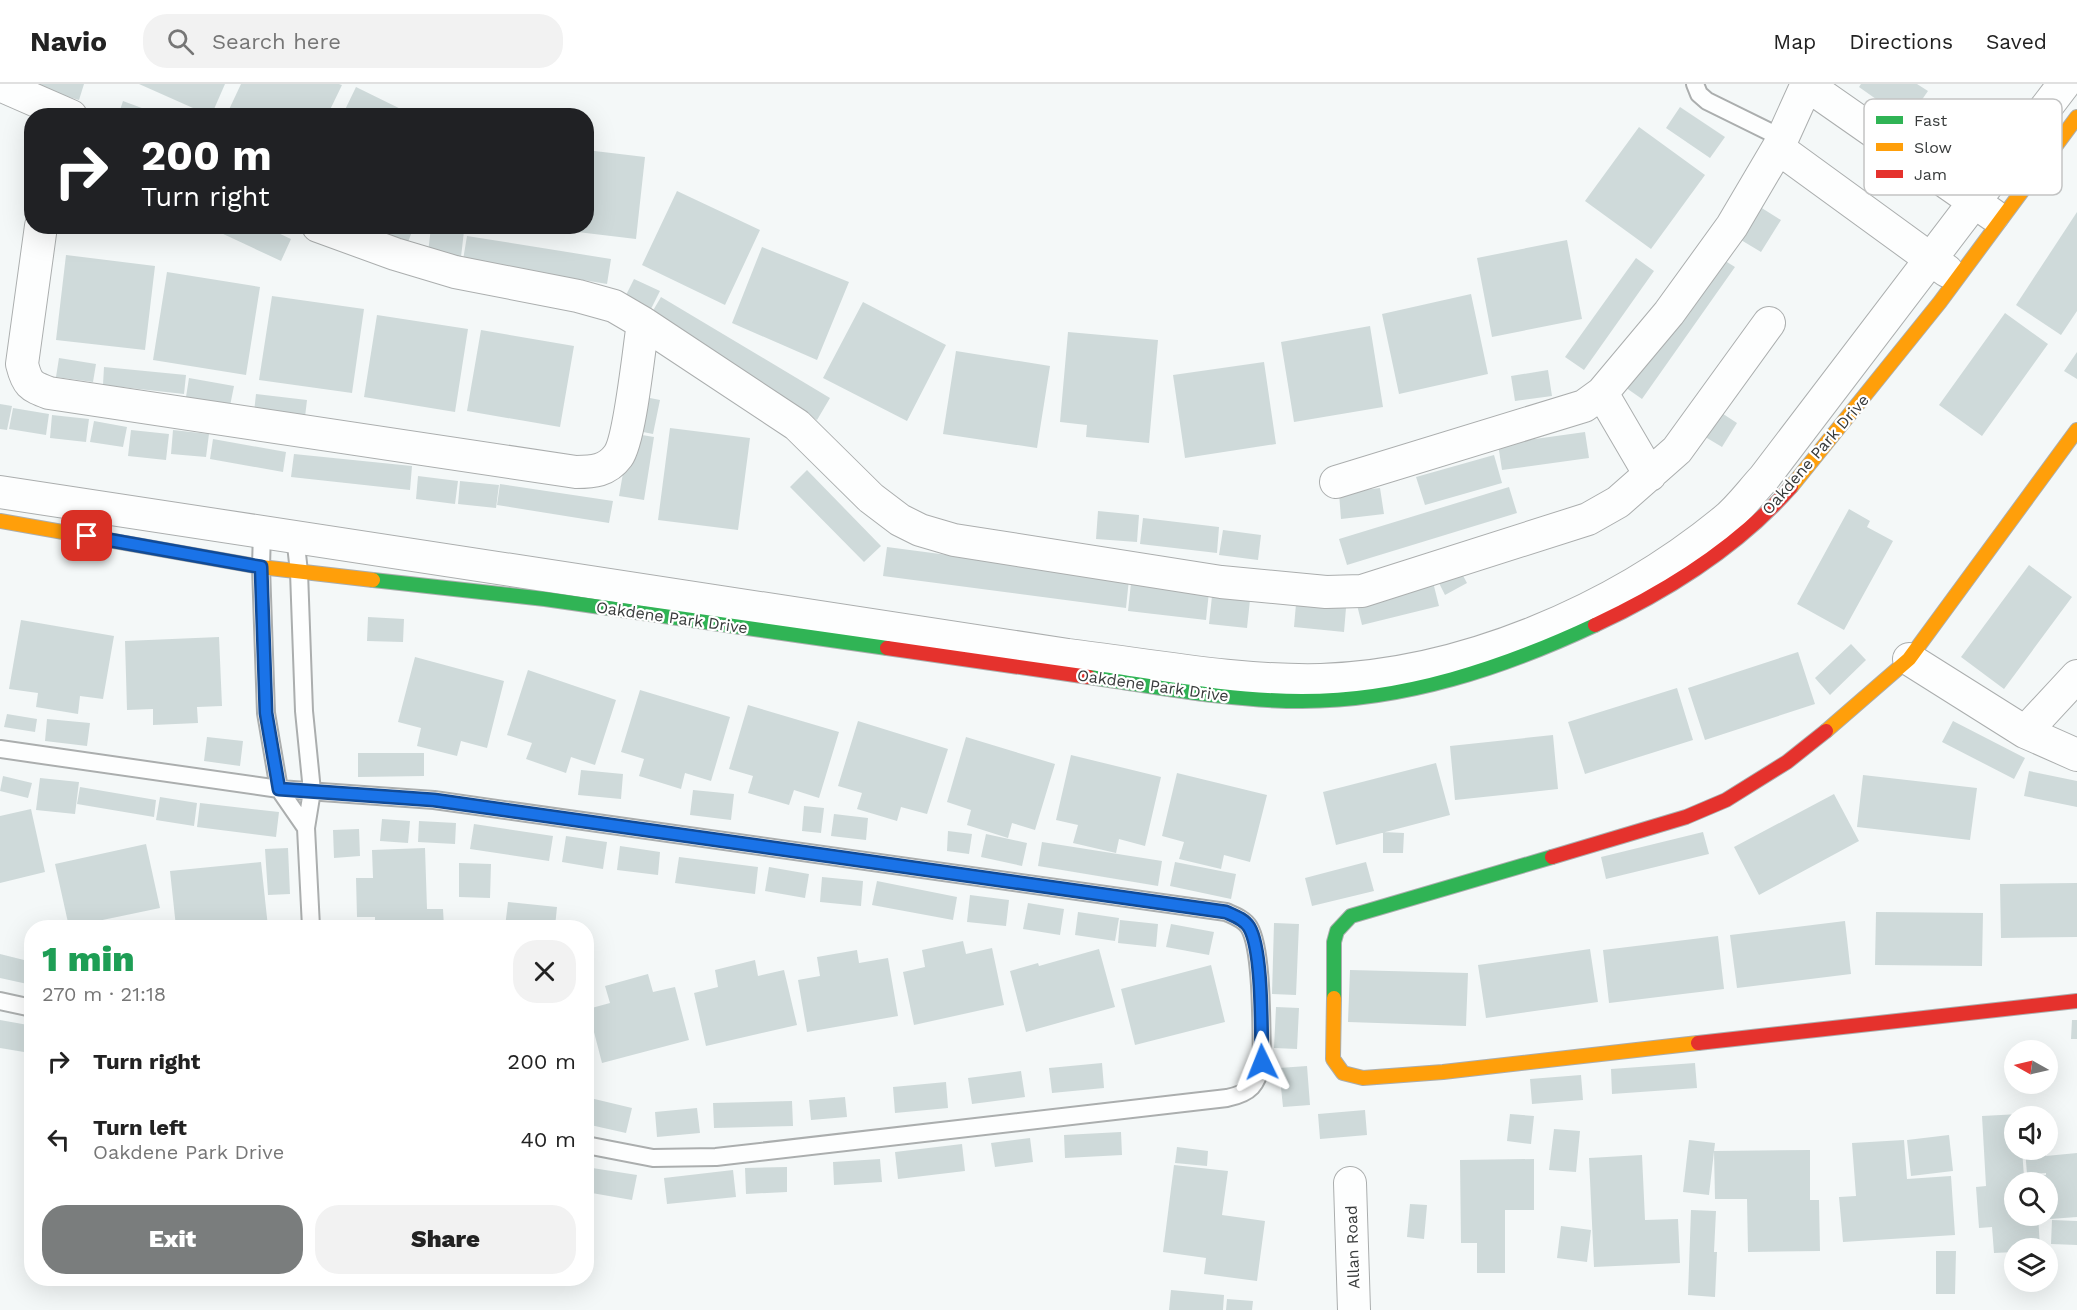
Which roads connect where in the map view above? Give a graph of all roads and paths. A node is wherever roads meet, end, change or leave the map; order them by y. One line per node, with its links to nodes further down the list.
1 (1695, 84): 10 (lane)
2 (2064, 84): 5 (street, Oakdene Park Drive)
3 (0, 85): 6 (street)
4 (1807, 85): 8 (street); 10 (street)
5 (2053, 99)
6 (50, 108)
7 (2077, 117): 9 (street, Oakdene Park Drive)
8 (1864, 125)
9 (2062, 138)
10 (1780, 143): 18 (street); 22 (street)
11 (1965, 195): 14 (street)
12 (1980, 195): 14 (street, Oakdene Park Drive)
13 (2021, 195): 15 (street, Oakdene Park Drive)
14 (1975, 202): 15 (street); 18 (street, Oakdene Park Drive)
15 (2002, 222): 19 (street, Oakdene Park Drive)
16 (40, 234): 20 (street)
17 (340, 234): 20 (street)
18 (1931, 260): 19 (street); 29 (street, Oakdene Park Drive)
19 (1957, 279): 31 (street, Oakdene Park Drive)
20 (644, 322): 24 (street)
21 (1769, 324): 24 (street)
22 (1602, 393): 24 (street); 25 (street)
23 (2077, 430): 32 (street)
24 (1650, 475)
25 (1336, 482)
26 (0, 492): 28 (street, Oakdene Park Drive)
27 (0, 521): 30 (street, Oakdene Park Drive)
28 (262, 531): 29 (street, Oakdene Park Drive); 30 (lane)
29 (295, 536): 31 (lane)
30 (261, 567): 31 (street, Oakdene Park Drive); 37 (lane)
31 (299, 572): 38 (lane)
32 (1909, 659): 34 (street); 42 (street)
33 (2077, 676): 34 (street)
34 (2025, 732): 36 (street)
35 (0, 749): 37 (lane)
36 (2077, 755)
37 (279, 789): 38 (lane); 39 (lane)
38 (312, 791): 39 (lane); 44 (lane)
39 (306, 828): 40 (lane)
40 (311, 920)
41 (0, 1001): 43 (lane)
42 (2077, 1001)
43 (24, 1006)
44 (594, 1147)
45 (1350, 1184): 46 (street, Allan Road)
46 (1354, 1310)

